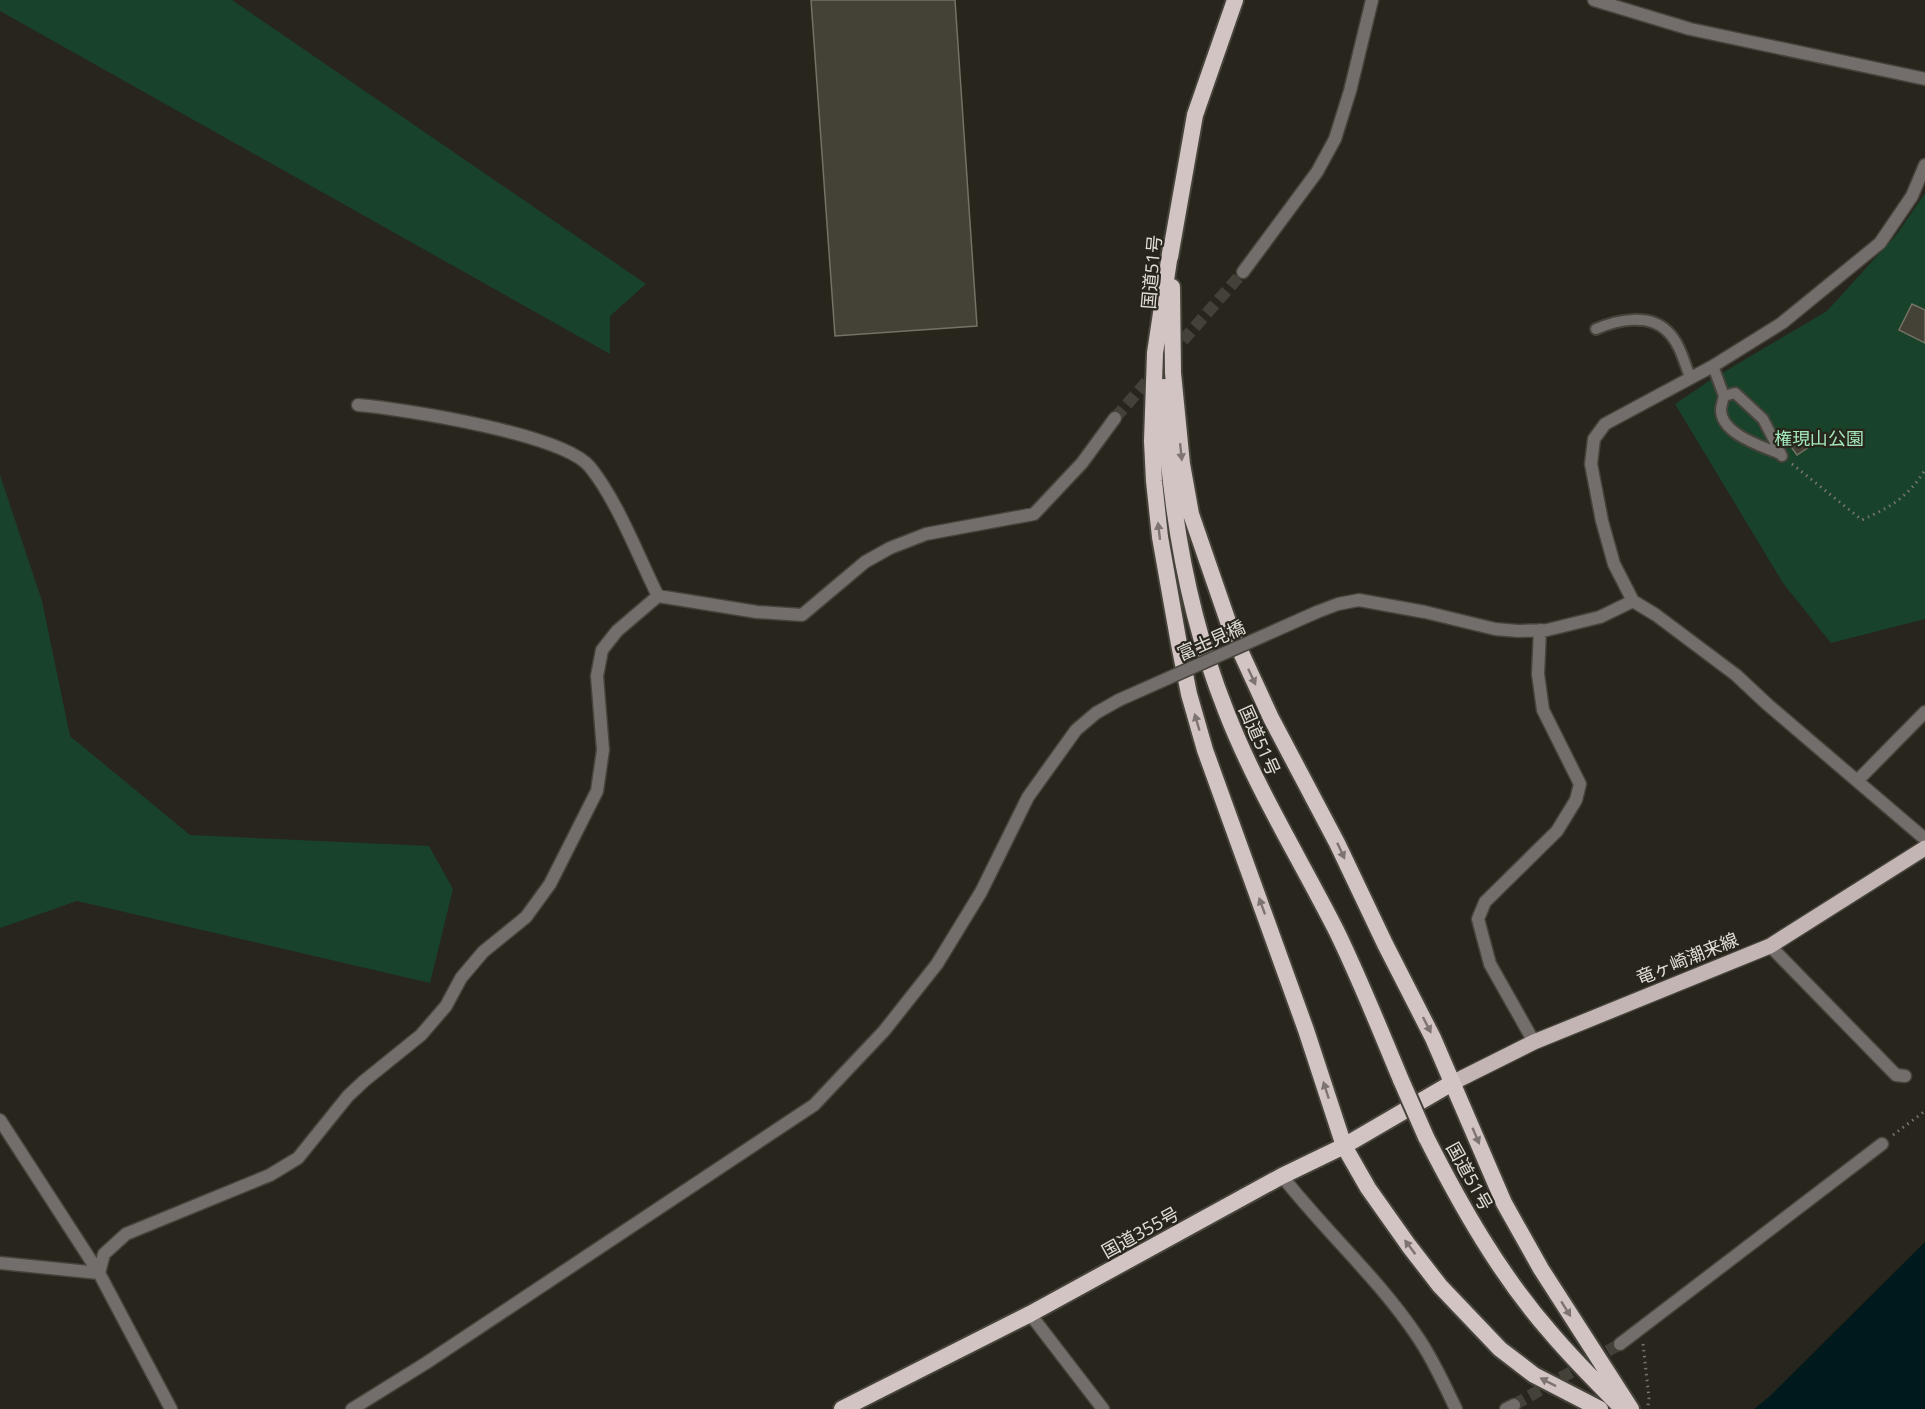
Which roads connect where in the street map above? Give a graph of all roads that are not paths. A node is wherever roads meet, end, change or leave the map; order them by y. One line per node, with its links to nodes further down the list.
1 (1235, 0): 6 (highway, 国道51号)
2 (1372, 0): 7 (street)
3 (1594, 0): 4 (street)
4 (1925, 79)
5 (1925, 165): 9 (street)
6 (1171, 247): 24 (highway, one-way to 24); 27 (highway, one-way to 6); 39 (highway, 国道51号, bridge)
7 (1243, 272)
8 (1596, 329): 10 (lane)
9 (1713, 366): 10 (street); 11 (lane)
10 (1690, 378): 15 (street)
11 (1724, 396): 11 (lane)
12 (358, 405): 14 (street)
13 (1115, 418): 14 (street)
14 (658, 596): 30 (street)
15 (1633, 601): 16 (street, 富士見橋); 18 (street)
16 (1540, 630): 22 (street); 34 (street, 富士見橋, bridge)
17 (1925, 712): 18 (street)
18 (1857, 781): 19 (street)
19 (1925, 839)
20 (1925, 848): 21 (main road, 竜ヶ崎潮来線)
21 (1770, 946): 22 (main road, 竜ヶ崎潮来線); 23 (street)
22 (1534, 1042): 24 (main road, 竜ヶ崎潮来線)
23 (1905, 1076)
24 (1452, 1083): 27 (highway, 国道355号); 40 (highway, one-way to 40)
25 (0, 1120): 30 (street)
26 (1882, 1144): 32 (street)
27 (1344, 1146): 28 (highway, 国道355号); 38 (highway, one-way to 27)
28 (1282, 1176): 31 (highway, 国道355号); 37 (street)
29 (0, 1263): 30 (street)
30 (99, 1273): 33 (street)
31 (1030, 1314): 35 (highway, 国道355号); 36 (street)
32 (1620, 1344)
33 (171, 1409)
34 (352, 1409)
35 (842, 1409)
36 (1103, 1409)
37 (1456, 1409)
38 (1600, 1409)
39 (1623, 1409)
40 (1631, 1409)

